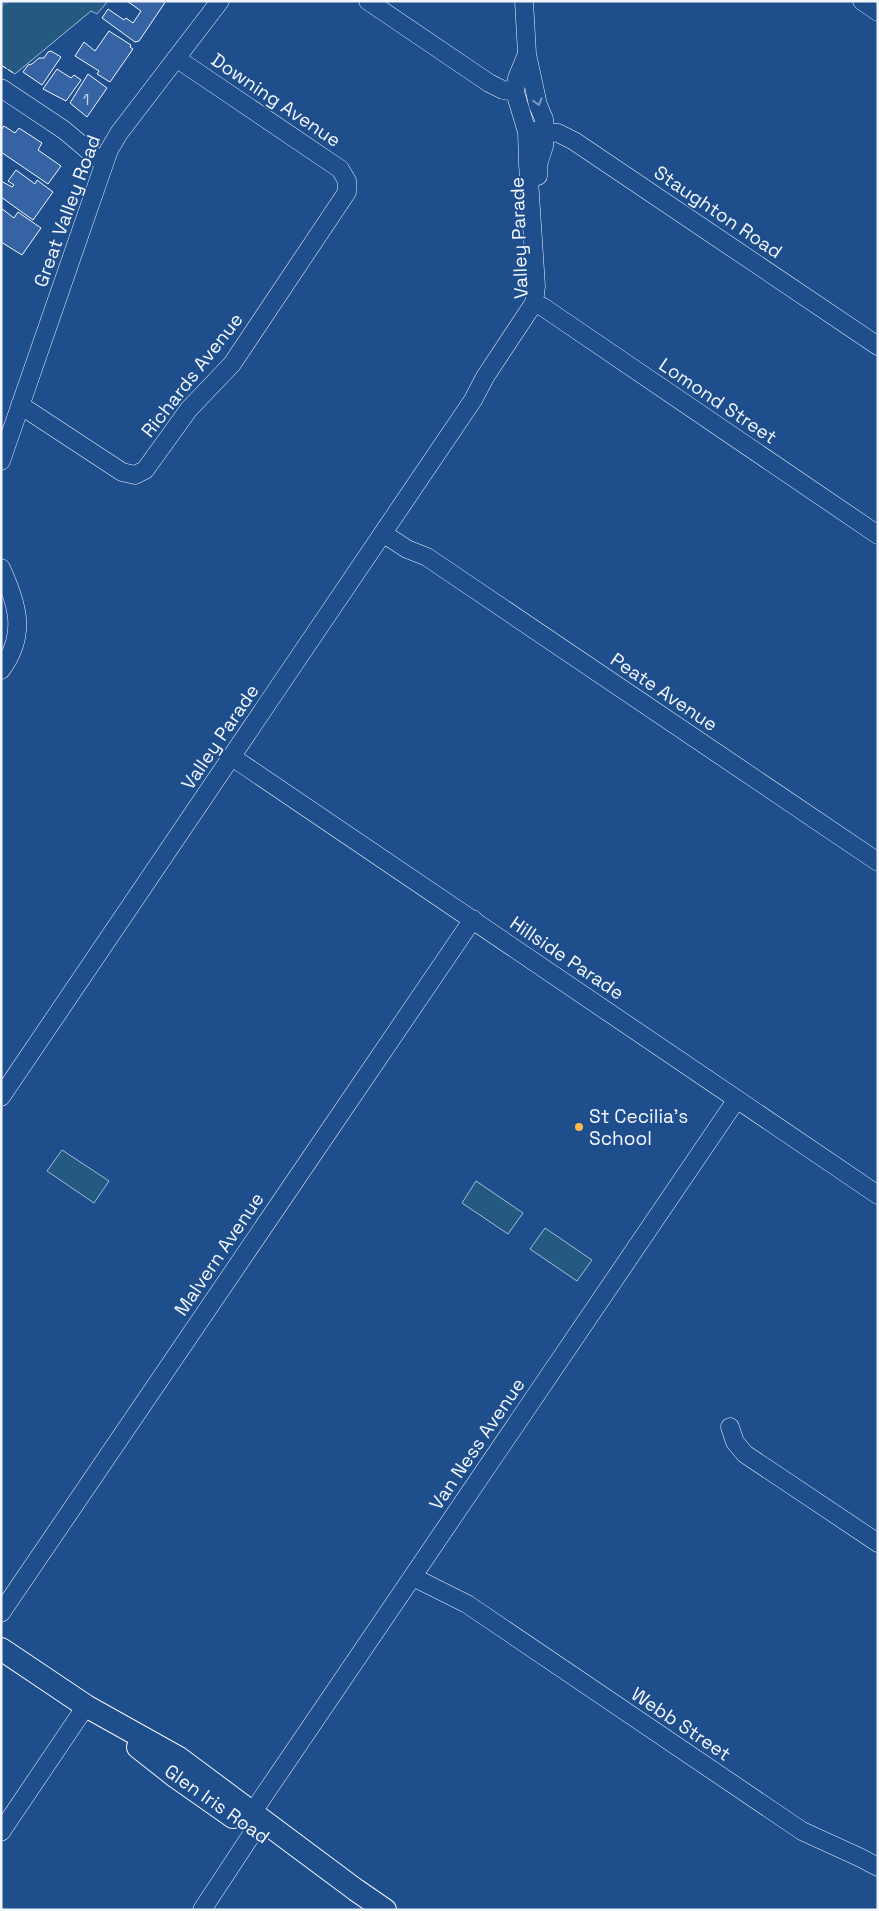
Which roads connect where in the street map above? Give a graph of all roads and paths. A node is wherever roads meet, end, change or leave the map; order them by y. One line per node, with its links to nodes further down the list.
1 (220, 1): 7 (street, Great Valley Road)
2 (368, 1): 9 (street)
3 (524, 1): 6 (street, Valley Parade)
4 (862, 1): 5 (street)
5 (878, 12)
6 (527, 54): 9 (street, Valley Parade); 10 (street, Valley Parade, one-way to 10)
7 (176, 58): 12 (street, Great Valley Road); 13 (street, Downing Avenue)
8 (1, 88): 12 (street)
9 (515, 92): 11 (street, Valley Parade)
10 (545, 131): 11 (street, Staughton Road); 14 (street, Valley Parade); 15 (street, Staughton Road)
11 (527, 132): 14 (street, Valley Parade)
12 (106, 157): 16 (street, Great Valley Road)
13 (348, 181): 16 (street, Richards Avenue)
14 (538, 305): 18 (street, Valley Parade); 19 (street, Lomond Street)
15 (878, 346)
16 (20, 406): 17 (street, Great Valley Road)
17 (1, 461)
18 (387, 529): 22 (street, Valley Parade); 23 (street, Peate Avenue)
19 (878, 535)
20 (1, 568): 21 (street)
21 (1, 670)
22 (232, 757): 24 (street, Hillside Parade); 25 (street, Valley Parade)
23 (878, 862)
24 (472, 919): 26 (street, Hillside Parade); 31 (street, Malvern Avenue)
25 (1, 1097)
26 (737, 1099): 27 (street, Hillside Parade); 30 (street, Van Ness Avenue)
27 (878, 1195)
28 (730, 1427): 29 (street)
29 (878, 1543)
30 (418, 1570): 34 (street, Van Ness Avenue); 36 (street, Webb Street)
31 (1, 1613)
32 (1, 1648): 33 (main road, Glen Iris Road)
33 (86, 1706): 34 (main road, Glen Iris Road); 34 (main road, Glen Iris Road); 35 (street)
34 (253, 1822): 37 (main road, Glen Iris Road); 37 (main road, Glen Iris Road); 38 (street, Van Ness Avenue)
35 (1, 1832)
36 (878, 1867)
37 (356, 1890): 39 (main road, Glen Iris Road)
38 (202, 1910)
39 (385, 1910)

